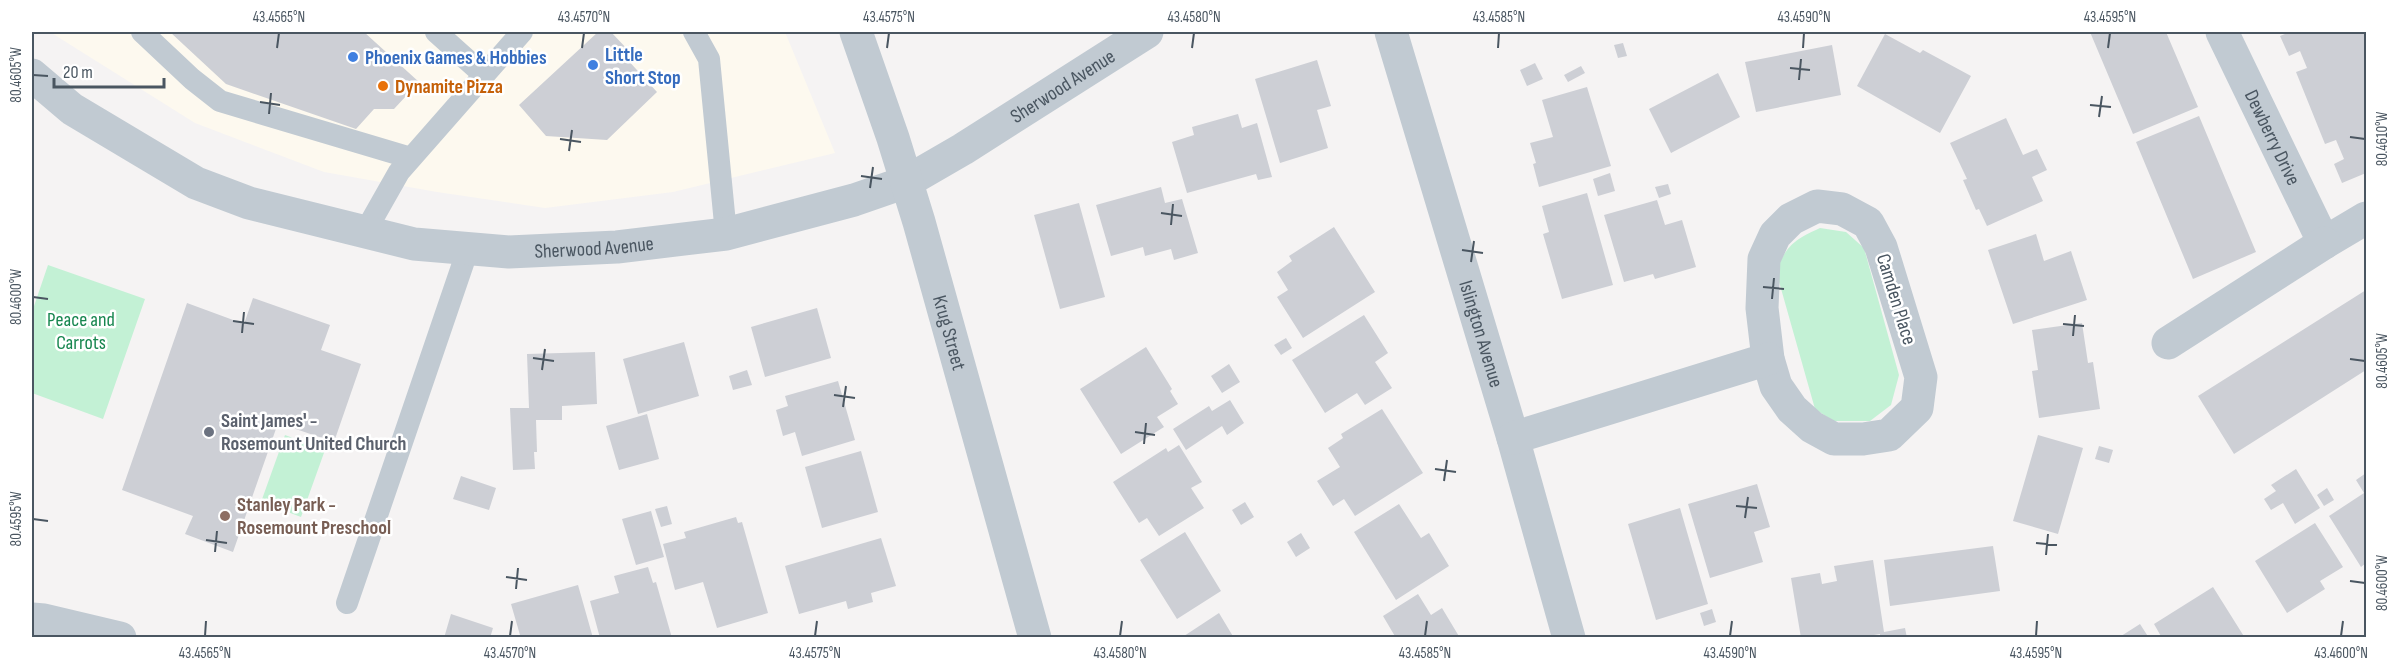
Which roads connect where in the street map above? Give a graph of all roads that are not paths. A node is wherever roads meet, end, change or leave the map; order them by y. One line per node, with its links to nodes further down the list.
1 (142, 32): 11 (lane)
2 (436, 32): 10 (lane)
3 (522, 32): 10 (lane)
4 (694, 32): 15 (lane)
5 (856, 32): 12 (street, Krug Street)
6 (1147, 32): 12 (street, Sherwood Avenue)
7 (1391, 32): 20 (street, Islington Avenue)
8 (2222, 32): 16 (street, Dewberry Drive)
9 (32, 75): 14 (street, Sherwood Avenue)
10 (484, 75): 11 (lane)
11 (411, 158): 14 (lane)
12 (906, 182): 15 (street, Sherwood Avenue); 24 (street, Krug Street)
13 (2367, 218): 16 (street)
14 (365, 232): 17 (street, Sherwood Avenue)
15 (726, 234): 17 (street, Sherwood Avenue)
16 (2324, 243): 18 (street)
17 (468, 249): 21 (lane)
18 (2168, 343)
19 (1768, 359): 19 (street, Camden Place); 20 (street)
20 (1512, 438): 25 (street, Islington Avenue)
21 (347, 603)
22 (32, 619): 23 (street)
23 (120, 638)
24 (1035, 638)
25 (1569, 638)

